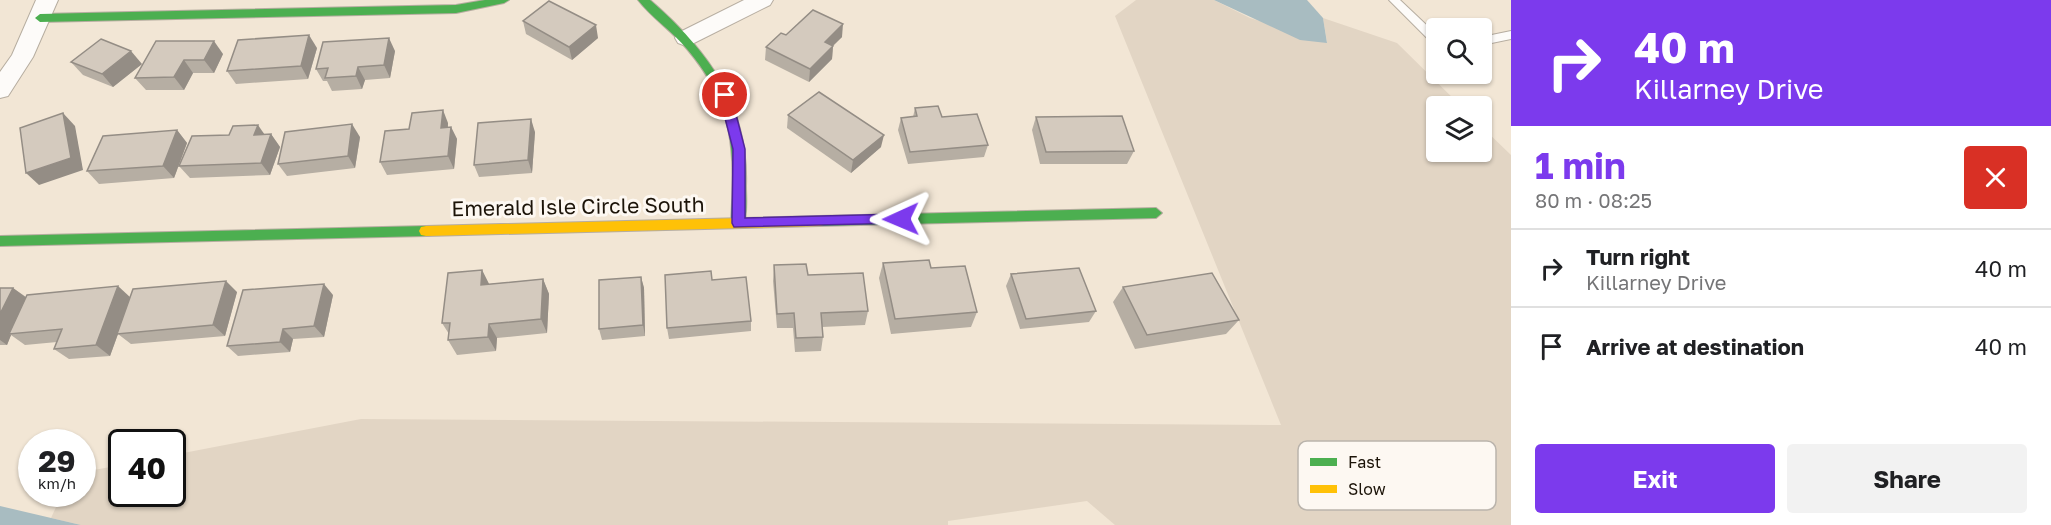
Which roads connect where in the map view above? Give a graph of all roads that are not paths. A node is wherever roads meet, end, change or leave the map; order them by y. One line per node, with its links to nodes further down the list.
1 (504, 0): 5 (street)
2 (643, 0): 8 (street)
3 (762, 0): 8 (street)
4 (1394, 0): 6 (lane)
5 (43, 9): 10 (street)
6 (1426, 31)
7 (1511, 35): 9 (lane)
8 (686, 38): 12 (street)
9 (1492, 39)
10 (0, 90)
11 (1156, 213): 12 (street, Emerald Isle Circle South)
12 (738, 223): 13 (street, Emerald Isle Circle South)
13 (0, 241)

